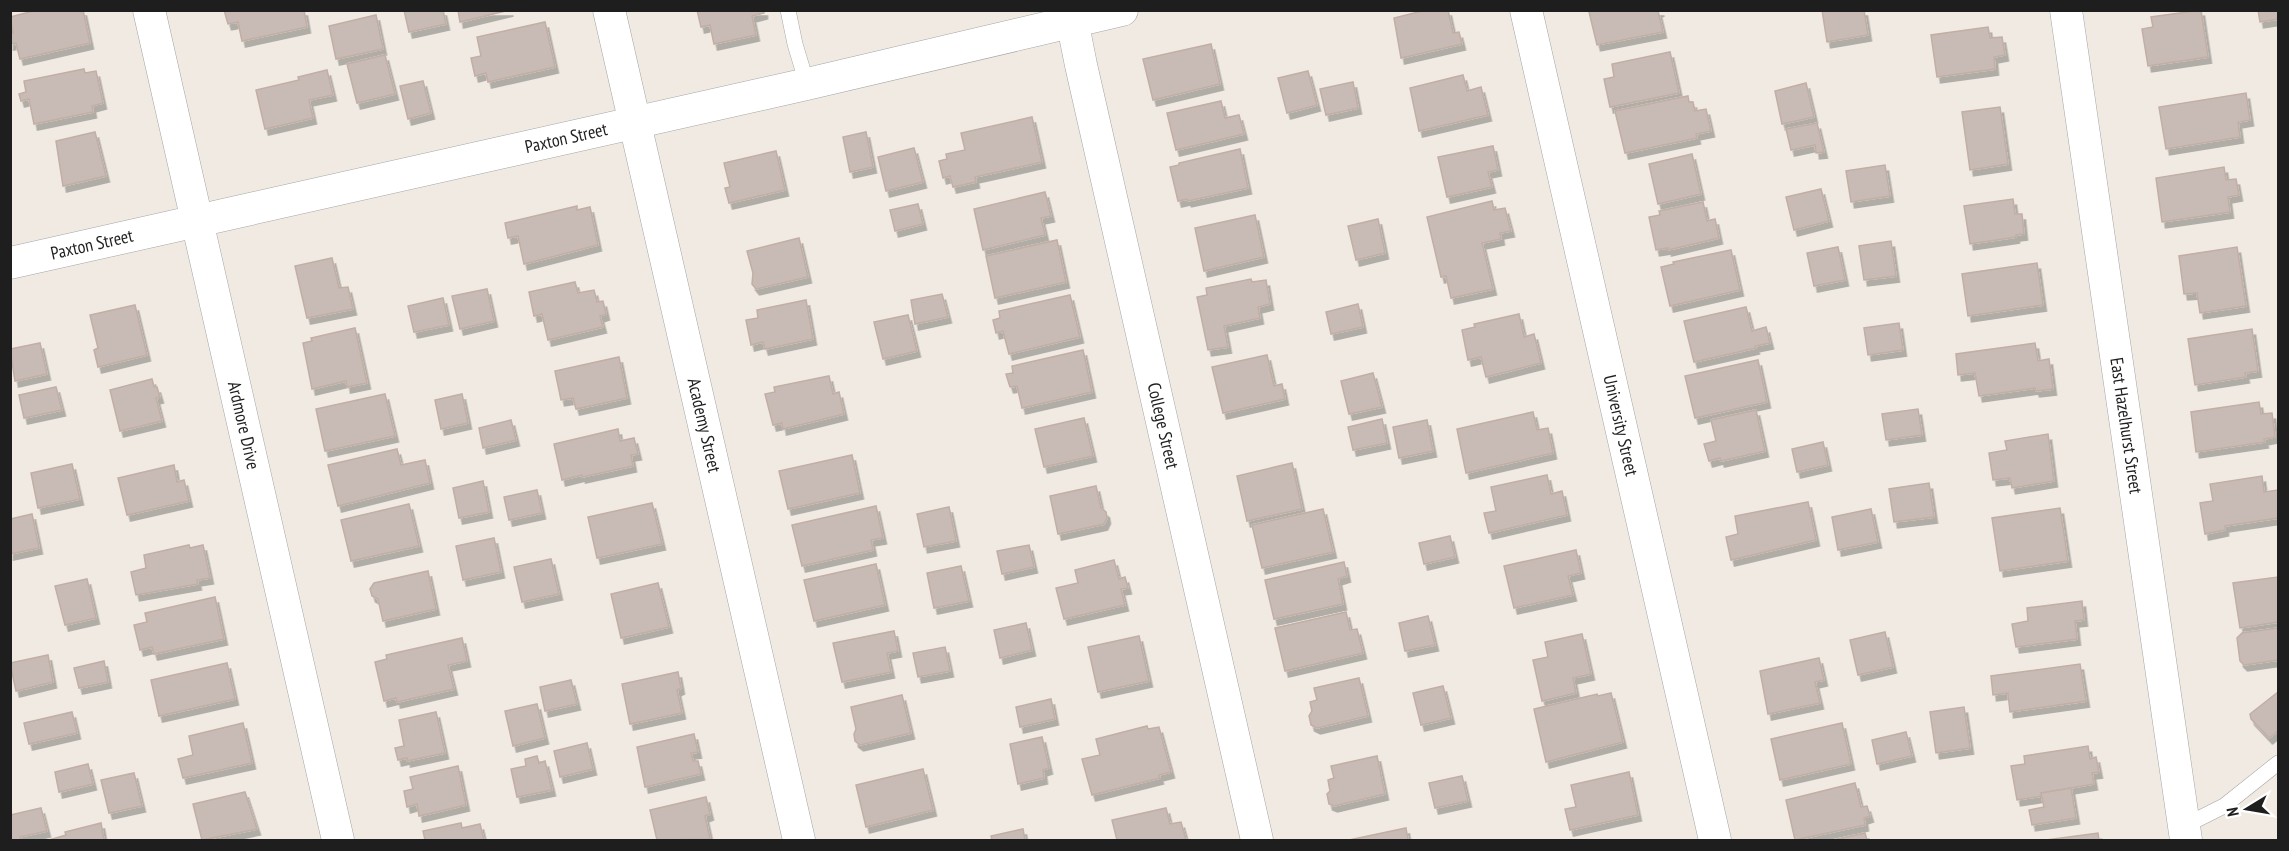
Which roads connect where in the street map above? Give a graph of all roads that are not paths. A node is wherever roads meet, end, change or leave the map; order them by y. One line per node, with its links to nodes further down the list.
1 (149, 10): 10 (street, Ardmore Drive)
2 (609, 10): 9 (street, Academy Street)
3 (788, 10): 8 (lane)
4 (1122, 10): 7 (street, Paxton Street)
5 (1526, 10): 17 (street, University Street)
6 (2066, 10): 13 (street, East Hazelhurst Street)
7 (1071, 16): 8 (street, Paxton Street); 16 (street, College Street)
8 (807, 84): 9 (street, Paxton Street)
9 (635, 122): 10 (street, Paxton Street); 15 (street, Academy Street)
10 (197, 221): 11 (street, Paxton Street); 14 (street, Ardmore Drive)
11 (10, 263)
12 (2278, 763): 13 (lane)
13 (2185, 833)
14 (338, 840)
15 (799, 840)
16 (1257, 840)
17 (1715, 840)

